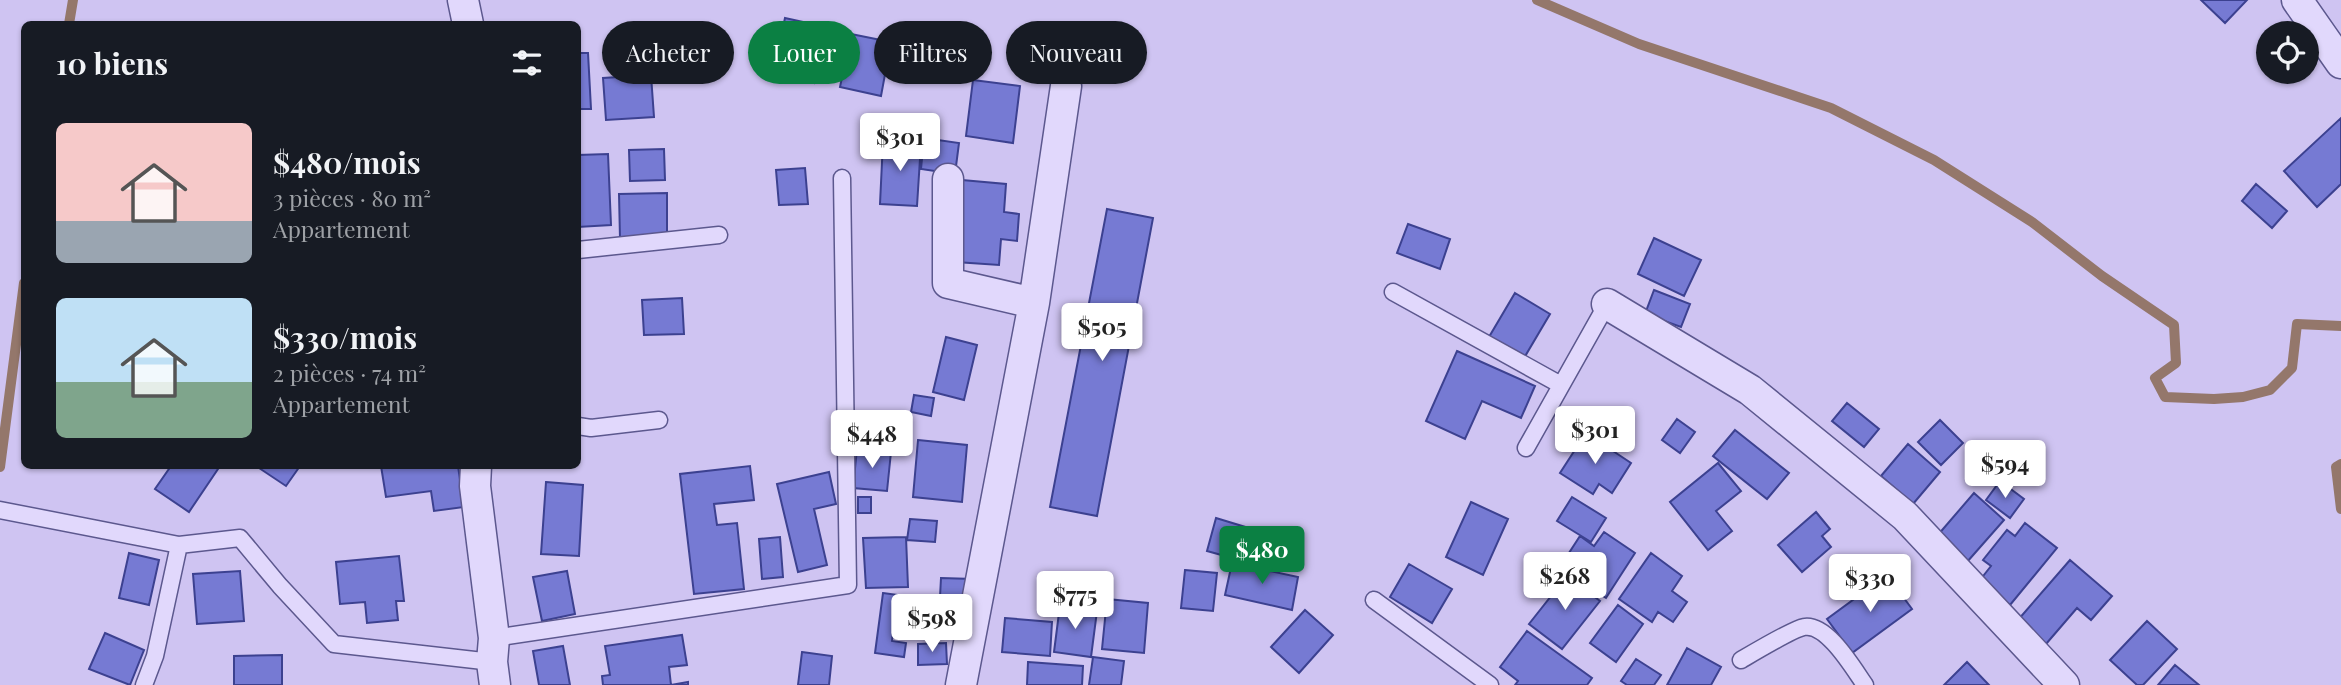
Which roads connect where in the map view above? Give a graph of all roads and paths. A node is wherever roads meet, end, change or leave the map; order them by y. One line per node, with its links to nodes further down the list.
1 (463, 0): 3 (street)
2 (2297, 0): 4 (street)
3 (467, 21)
4 (2341, 63)
5 (1066, 86): 11 (street)
6 (842, 178): 22 (lane)
7 (948, 179): 11 (street)
8 (719, 235): 9 (lane)
9 (581, 250)
10 (1394, 292): 13 (lane)
11 (1034, 303): 24 (street)
12 (1607, 304): 13 (lane); 27 (street)
13 (1561, 385): 16 (lane)
14 (659, 420): 15 (lane)
15 (581, 426)
16 (1526, 447)
17 (476, 469): 22 (street)
18 (0, 510): 19 (lane)
19 (179, 545): 22 (lane); 23 (lane)
20 (1374, 600): 25 (lane)
21 (1741, 660): 26 (lane)
22 (494, 662)
23 (144, 685)
24 (961, 685)
25 (1490, 685)
26 (1864, 685)
27 (2064, 685)

